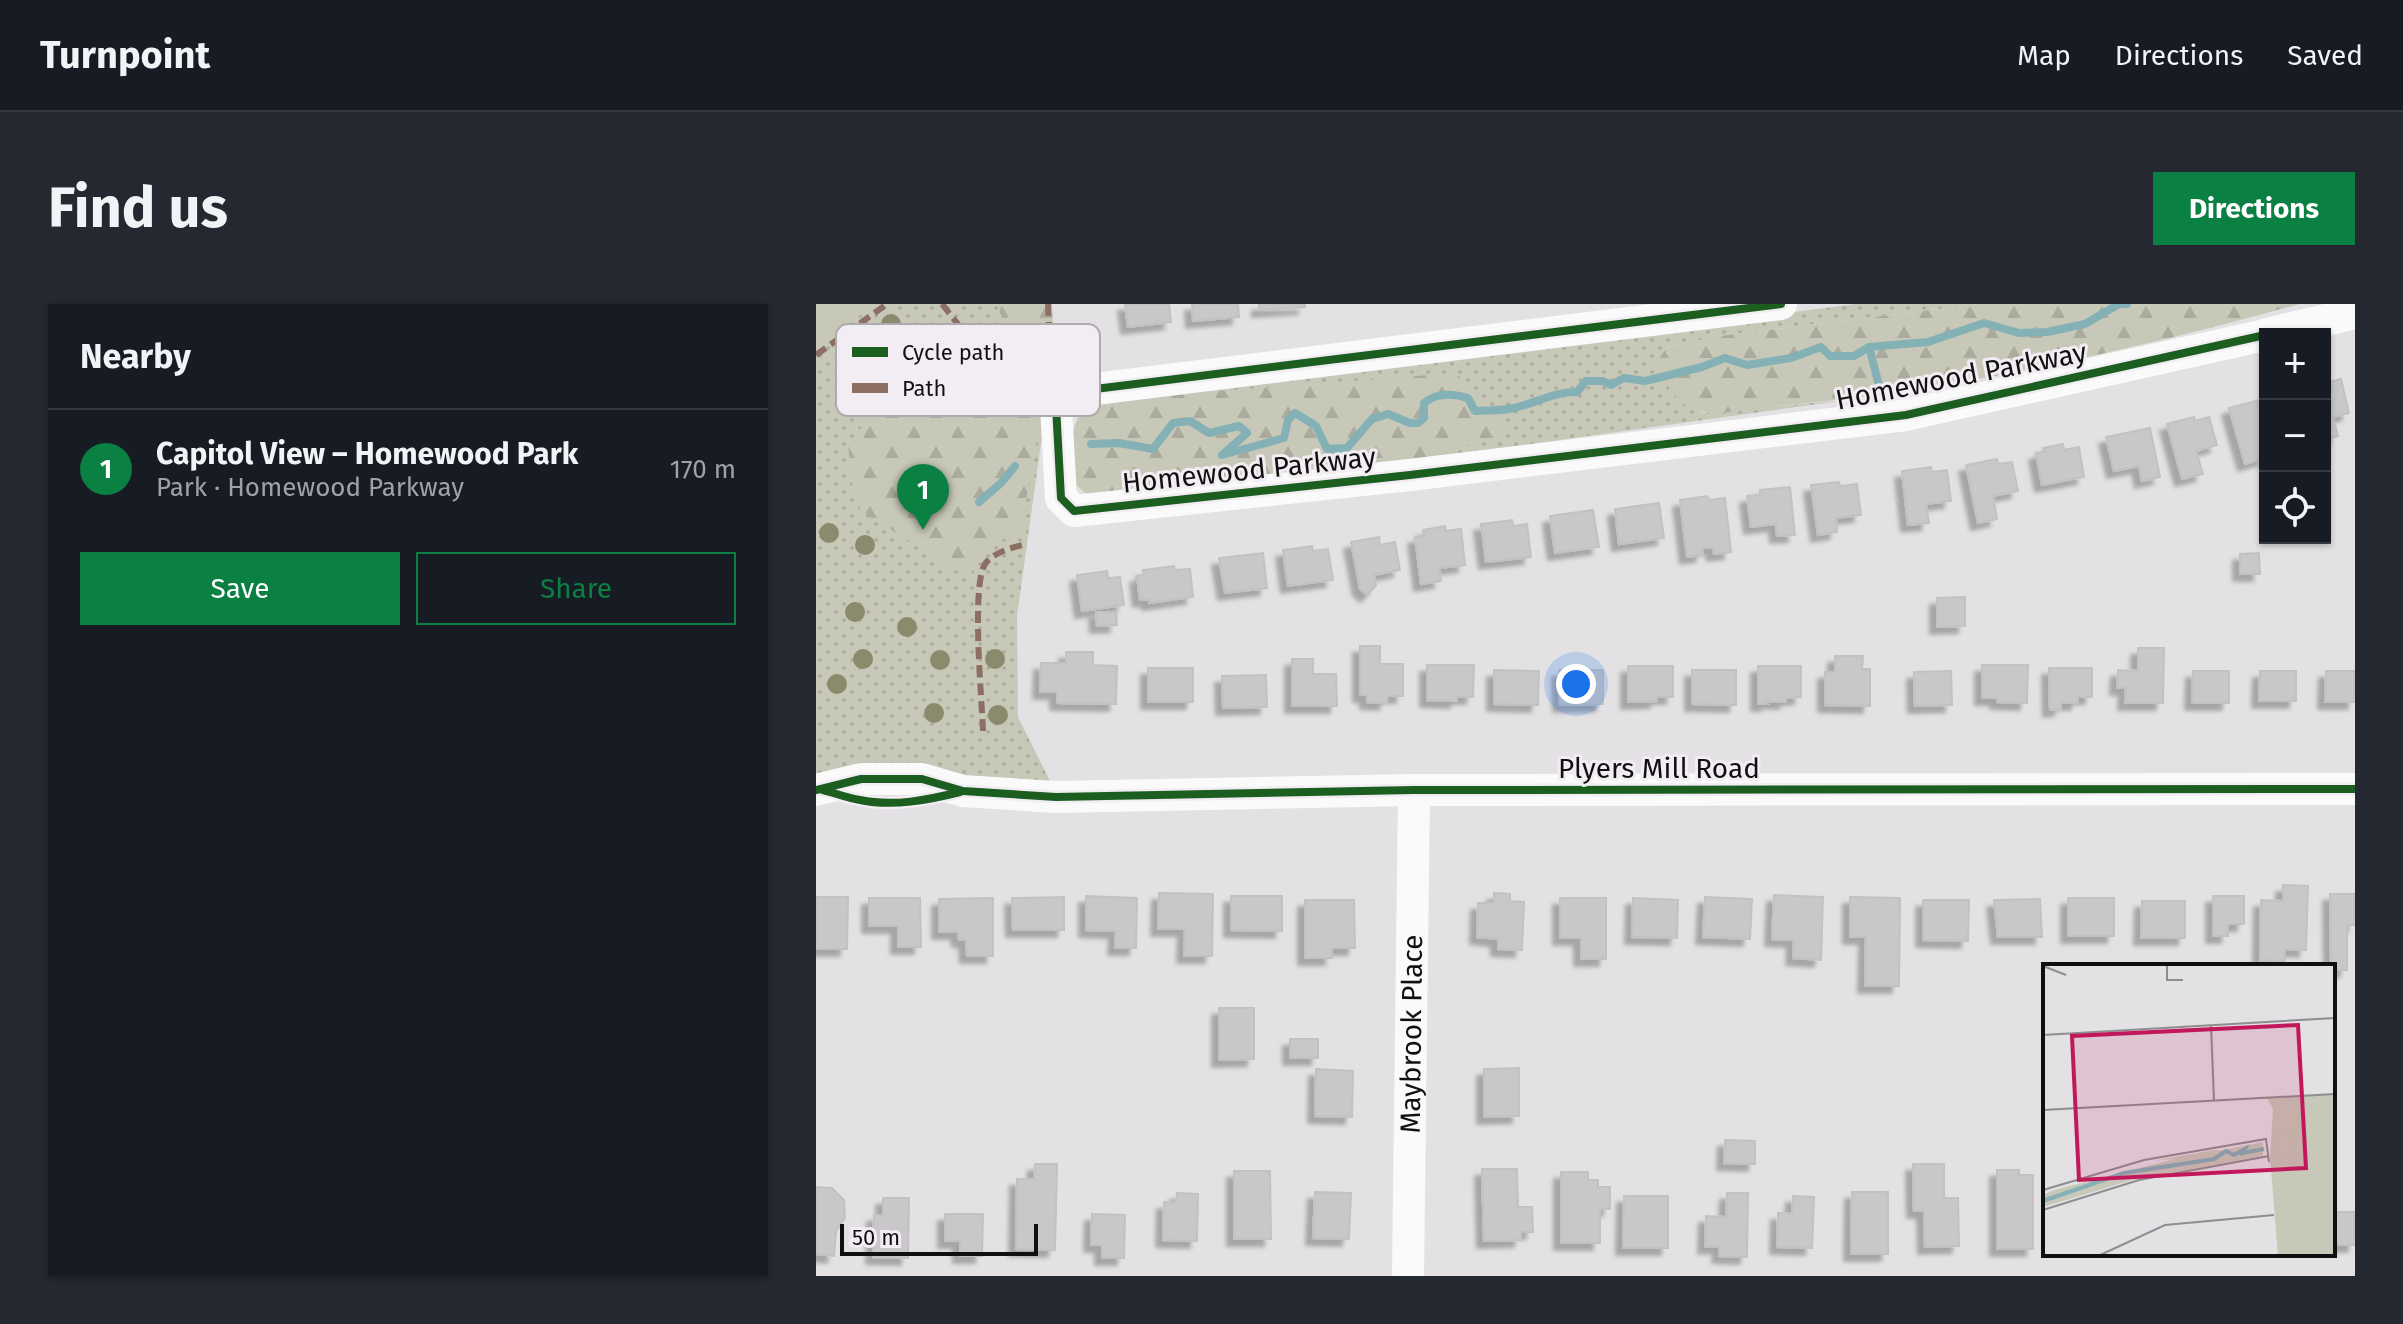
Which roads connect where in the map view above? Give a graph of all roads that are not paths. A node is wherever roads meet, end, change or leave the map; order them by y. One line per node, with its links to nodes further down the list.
1 (1781, 304): 5 (street)
2 (2355, 313): 3 (street, Homewood Parkway)
3 (2291, 328)
4 (2259, 336): 6 (street, Homewood Parkway)
5 (1100, 388)
6 (1057, 416)
7 (2355, 789): 9 (street, Plyers Mill Road)
8 (819, 790): 9 (street, Plyers Mill Road)
9 (1414, 790): 10 (street, Maybrook Place)
10 (1408, 1276)

